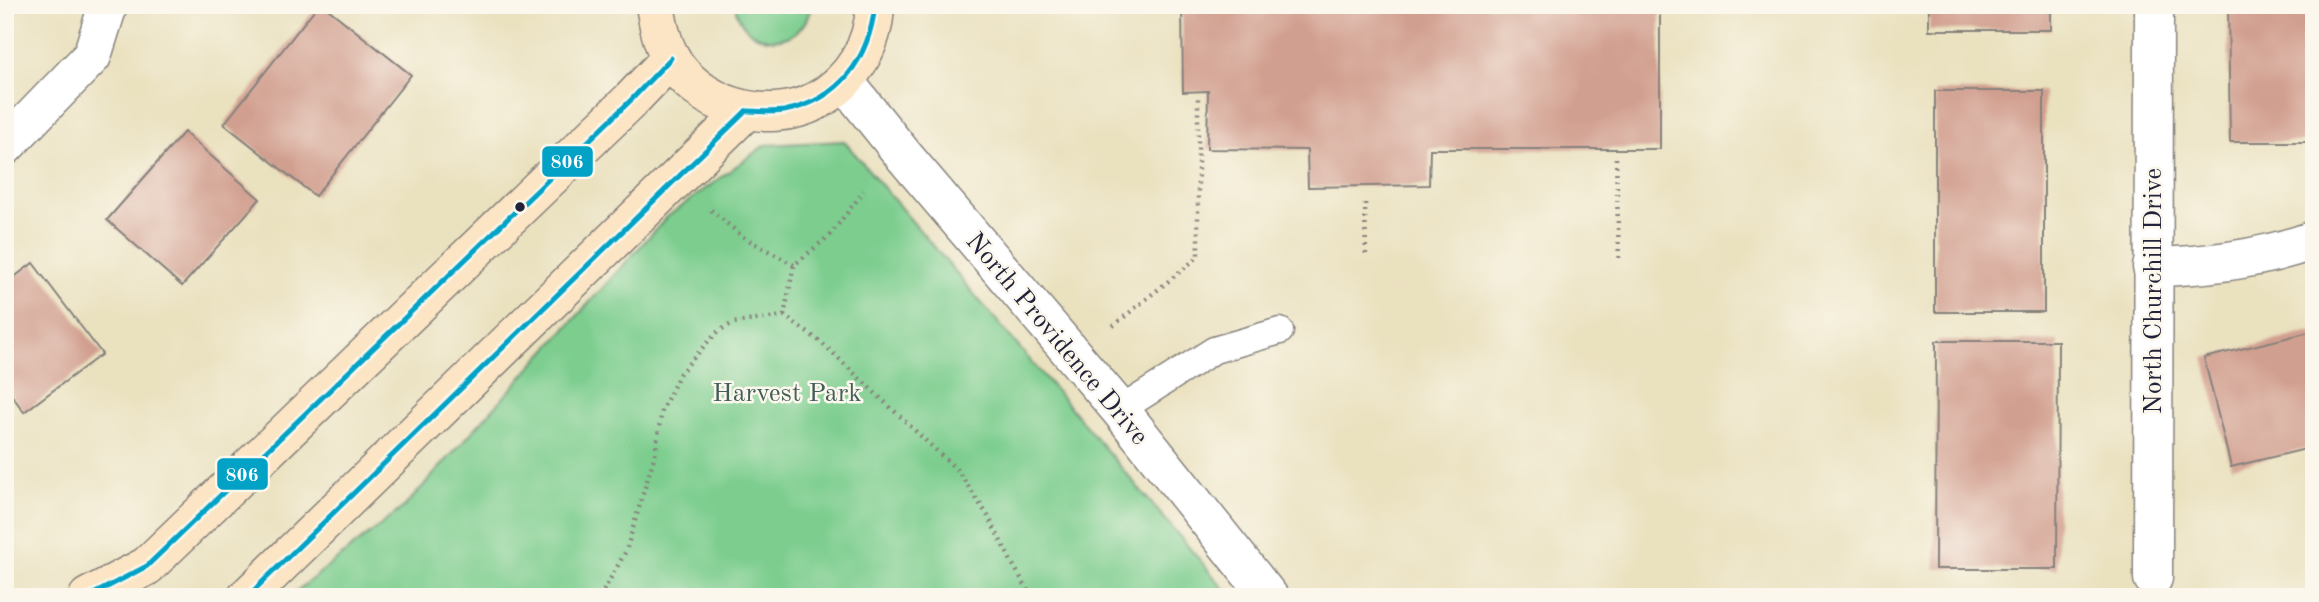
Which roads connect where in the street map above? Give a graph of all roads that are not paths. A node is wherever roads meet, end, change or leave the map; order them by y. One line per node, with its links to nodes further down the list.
1 (108, 5): 8 (street)
2 (656, 5): 5 (street)
3 (876, 5): 6 (street)
4 (2154, 5): 10 (street, North Churchill Drive)
5 (671, 58): 7 (street); 14 (street)
6 (844, 81): 7 (street); 12 (street, North Providence Drive)
7 (746, 111): 15 (street)
8 (5, 146)
9 (2314, 240): 10 (street)
10 (2152, 267): 13 (street, North Churchill Drive)
11 (1280, 331): 12 (lane)
12 (1120, 410): 16 (street, North Providence Drive)
13 (2152, 578)
14 (88, 597)
15 (247, 597)
16 (1269, 597)

